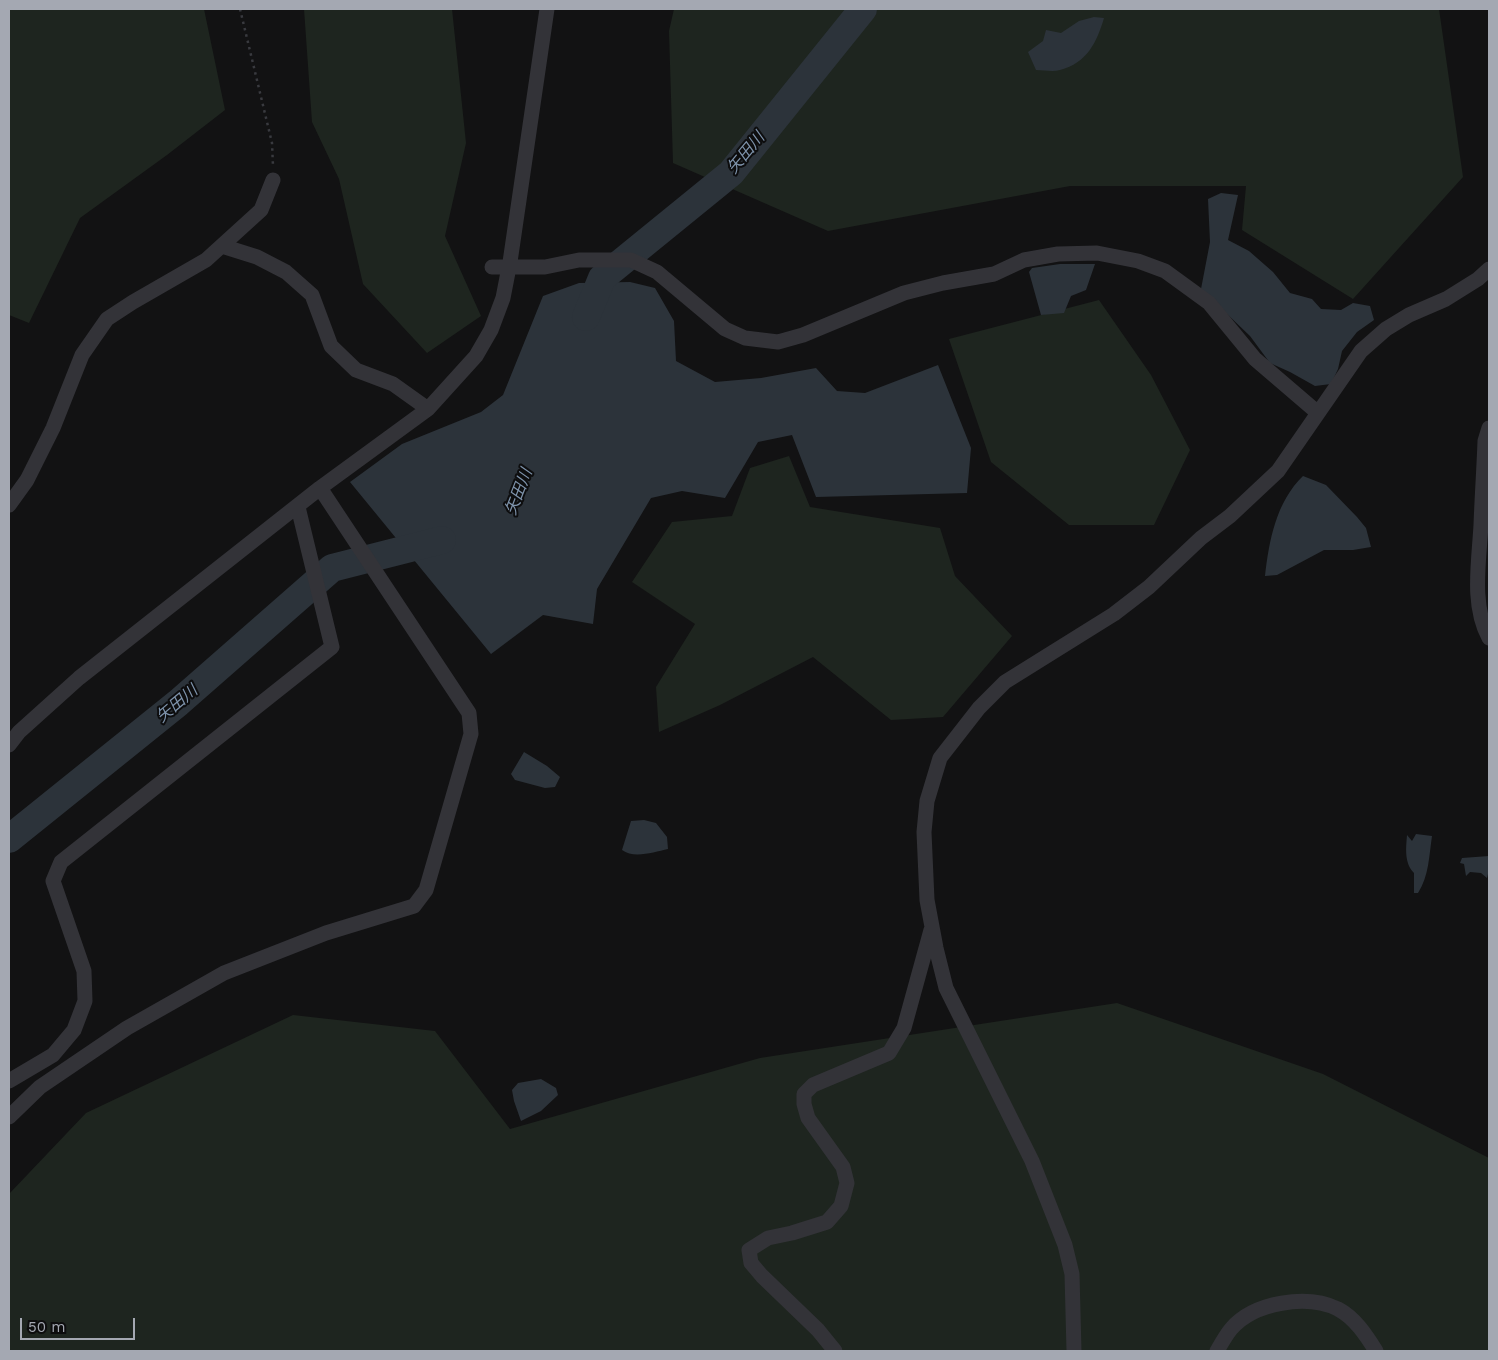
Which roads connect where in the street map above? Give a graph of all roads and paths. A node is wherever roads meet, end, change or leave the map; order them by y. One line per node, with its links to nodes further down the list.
1 (240, 9): 3 (path)
2 (547, 9): 6 (street)
3 (273, 180): 4 (street)
4 (222, 246): 8 (street); 12 (street)
5 (492, 267): 6 (street)
6 (509, 267): 8 (street); 9 (street)
7 (1489, 270): 9 (street)
8 (428, 409): 11 (street)
9 (1318, 413): 17 (street)
10 (1489, 428): 14 (street)
11 (320, 488): 13 (street); 19 (street)
12 (9, 505)
13 (298, 507): 16 (street); 18 (street)
14 (1484, 596): 15 (street)
15 (1489, 638)
16 (9, 745)
17 (932, 926): 20 (street); 21 (street)
18 (9, 1081)
19 (9, 1118)
20 (835, 1351)
21 (1074, 1351)
22 (1217, 1351): 23 (street)
23 (1376, 1351)

